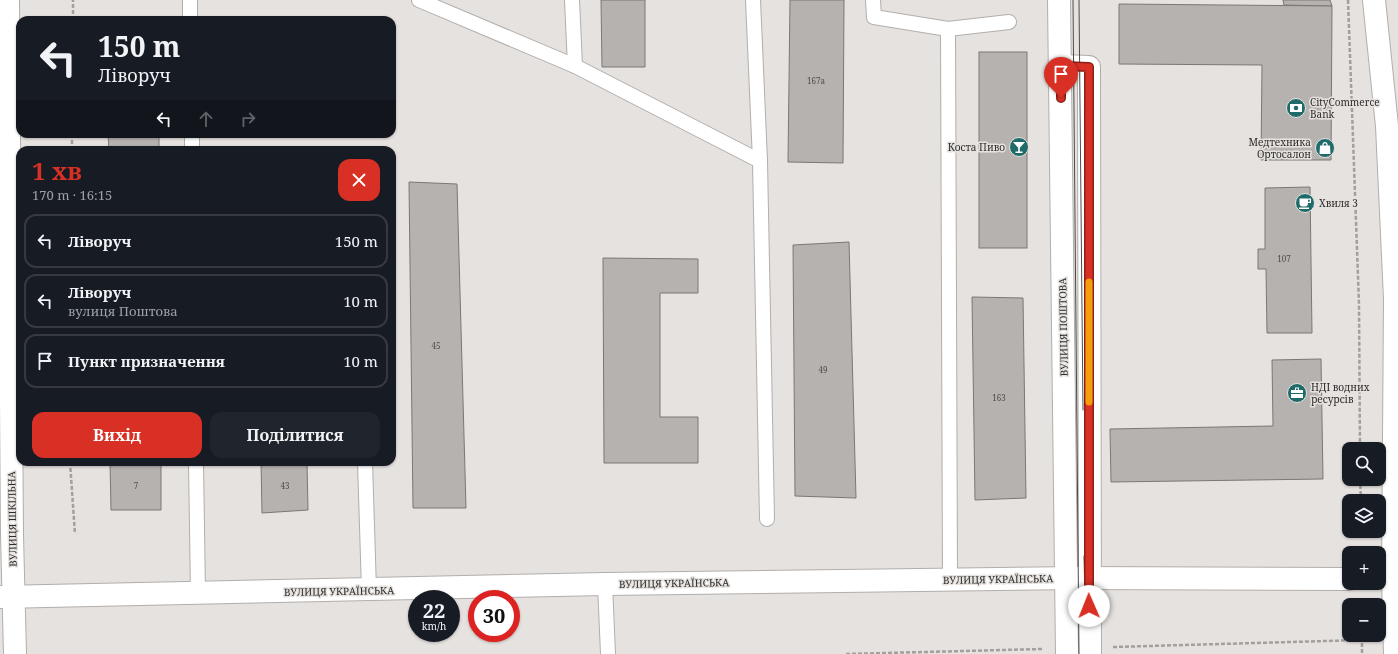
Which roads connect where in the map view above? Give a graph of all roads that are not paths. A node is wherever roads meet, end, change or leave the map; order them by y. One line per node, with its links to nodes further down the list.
1 (190, 0): 9 (lane)
2 (418, 0): 12 (lane)
3 (572, 0): 12 (lane)
4 (753, 0): 15 (lane)
5 (873, 0): 11 (lane)
6 (1059, 0): 13 (main road, ВУЛИЦЯ ПОШТОВА)
7 (1374, 0): 22 (main road)
8 (7, 1): 14 (main road, ВУЛИЦЯ ШКІЛЬНА)
9 (190, 16)
10 (1009, 22): 11 (lane)
11 (948, 29): 23 (lane)
12 (575, 66): 15 (lane)
13 (1061, 66): 19 (main road, ВУЛИЦЯ ПОШТОВА); 20 (main road)
14 (5, 145): 27 (main road, ВУЛИЦЯ ШКІЛЬНА)
15 (760, 161): 18 (lane)
16 (196, 466): 26 (lane)
17 (365, 466): 25 (lane)
18 (767, 519)
19 (1066, 578): 20 (main road, ВУЛИЦЯ УКРАЇНСЬКА); 23 (main road, ВУЛИЦЯ УКРАЇНСЬКА); 31 (main road, ВУЛИЦЯ ПОШТОВА)
20 (1089, 578): 21 (main road, ВУЛИЦЯ УКРАЇНСЬКА); 28 (main road)
21 (1342, 579)
22 (1390, 579): 32 (main road)
23 (950, 580): 24 (main road, ВУЛИЦЯ УКРАЇНСЬКА)
24 (606, 584): 25 (main road, ВУЛИЦЯ УКРАЇНСЬКА); 30 (lane)
25 (370, 590): 26 (main road, ВУЛИЦЯ УКРАЇНСЬКА)
26 (198, 594): 27 (main road, ВУЛИЦЯ УКРАЇНСЬКА)
27 (7, 597): 29 (main road, ВУЛИЦЯ ШКІЛЬНА)
28 (1099, 650)
29 (15, 654)
30 (608, 654)
31 (1067, 654)
32 (1394, 654)

